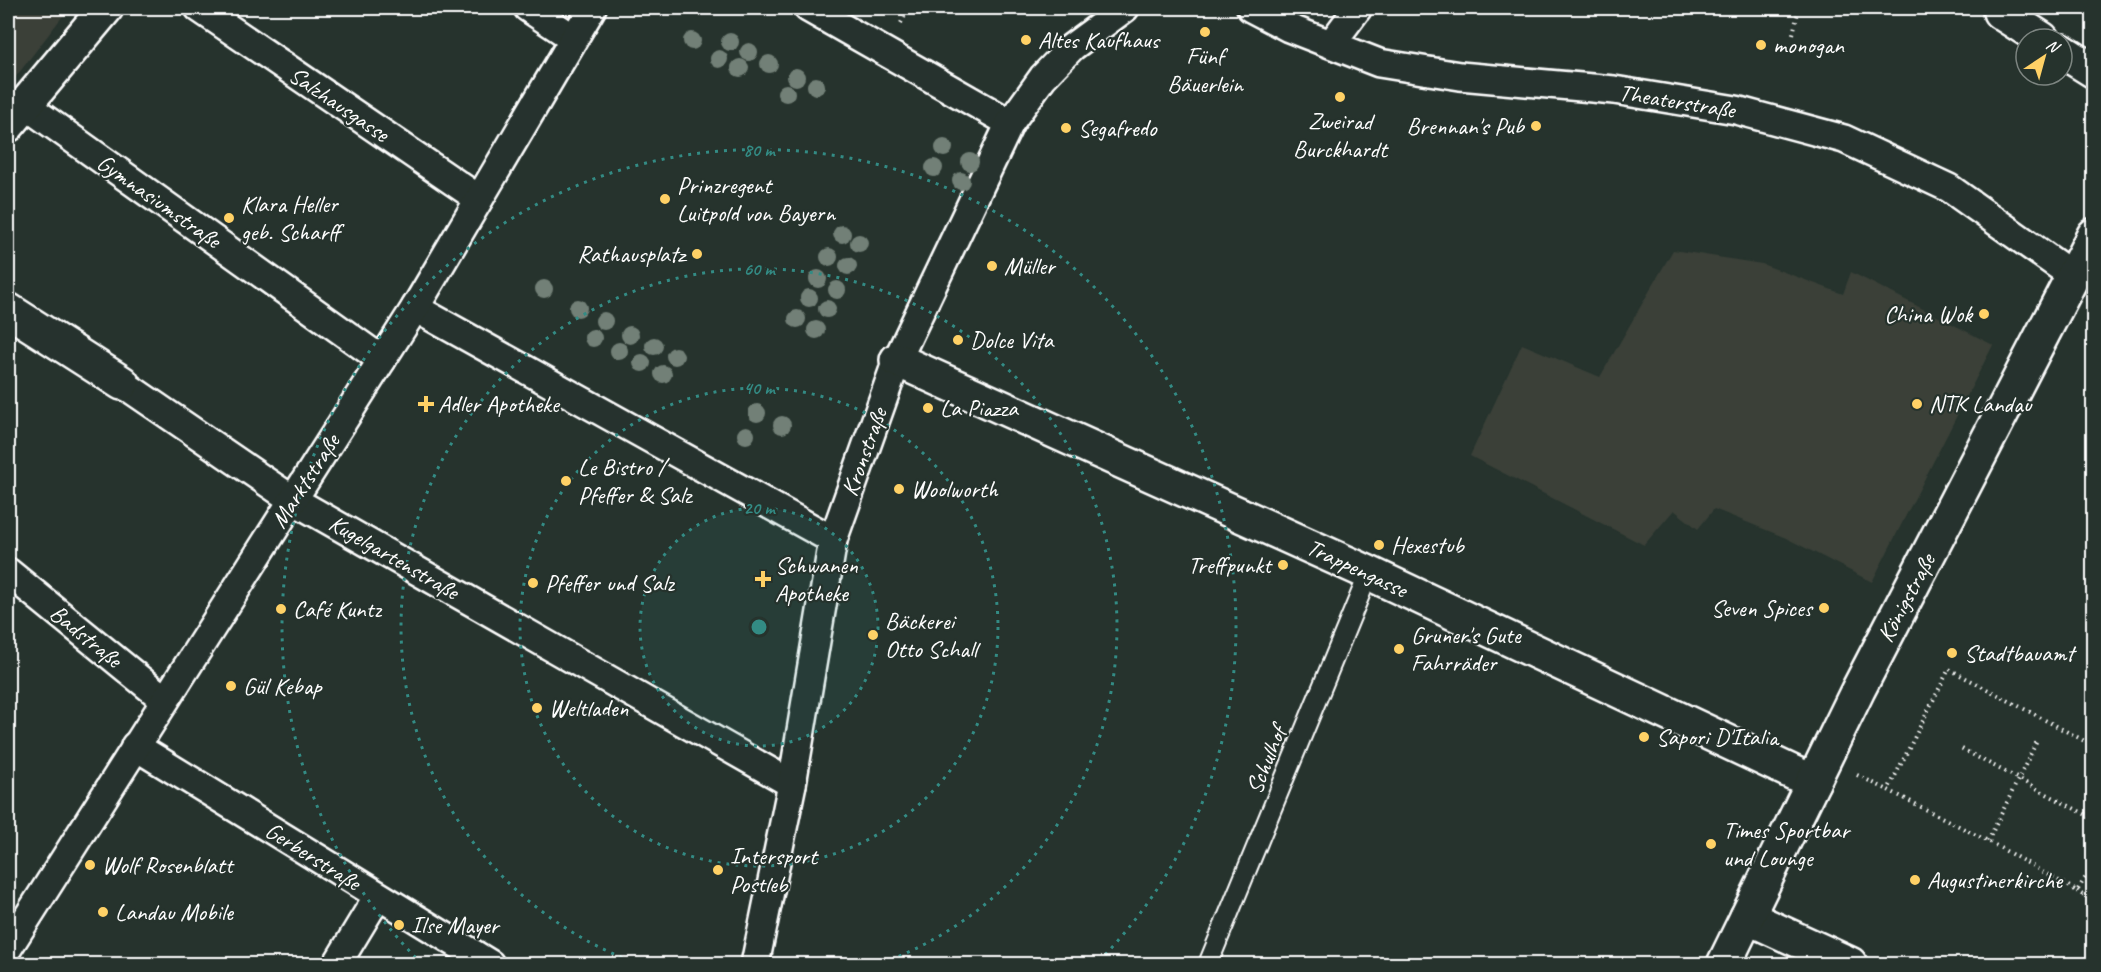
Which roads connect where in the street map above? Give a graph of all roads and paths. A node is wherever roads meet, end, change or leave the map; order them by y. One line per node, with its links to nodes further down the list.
1 (106, 8): 17 (street)
2 (199, 8): 19 (street, Salzhausgasse)
3 (528, 8): 13 (street)
4 (592, 8): 13 (street, Marktstraße)
5 (808, 8): 18 (street)
6 (1125, 8): 18 (street, Kronstraße)
7 (1251, 8): 14 (street, Theaterstraße)
8 (1358, 8): 14 (street)
9 (1799, 8): 12 (path)
10 (2000, 12): 11 (street)
11 (2023, 27)
12 (1792, 34)
13 (573, 38): 19 (street, Marktstraße)
14 (1331, 44): 20 (street, Theaterstraße)
15 (2074, 58): 16 (street)
16 (2094, 71)
17 (16, 115): 23 (street, Gymnasiumstraße)
18 (1010, 123): 24 (street, Kronstraße)
19 (479, 199): 21 (street, Marktstraße)
20 (2086, 257): 36 (street, Königstraße)
21 (415, 308): 23 (street, Marktstraße); 27 (street)
22 (8, 310): 25 (street, Kugelgartenstraße)
23 (382, 360): 26 (street, Marktstraße)
24 (897, 360): 27 (street, Kronstraße); 29 (street, Trappengasse)
25 (122, 383): 26 (street, Kugelgartenstraße)
26 (293, 500): 30 (street, Marktstraße); 37 (street, Kugelgartenstraße)
27 (832, 540): 37 (street, Kronstraße)
28 (8, 572): 30 (street, Badstraße)
29 (1369, 573): 36 (street, Trappengasse); 49 (lane, Schulhof)
30 (165, 700): 32 (street, Marktstraße)
31 (2037, 741): 35 (path)
32 (135, 746): 42 (street, Gerberstraße); 45 (street, Marktstraße)
33 (2094, 746): 39 (path)
34 (1962, 749): 35 (path)
35 (2019, 778): 38 (path); 39 (path)
36 (1813, 782): 44 (street, Königstraße)
37 (792, 784): 48 (street, Kronstraße)
38 (2094, 819)
39 (1988, 841): 41 (path)
40 (2094, 864): 41 (path)
41 (2077, 891): 43 (path)
42 (378, 896): 46 (street); 47 (street, Gerberstraße)
43 (2094, 902)
44 (1747, 917): 50 (street, Königstraße); 51 (street)
45 (8, 948)
46 (337, 964)
47 (490, 964)
48 (755, 964)
49 (1208, 964)
50 (1724, 964)
51 (1850, 964)

